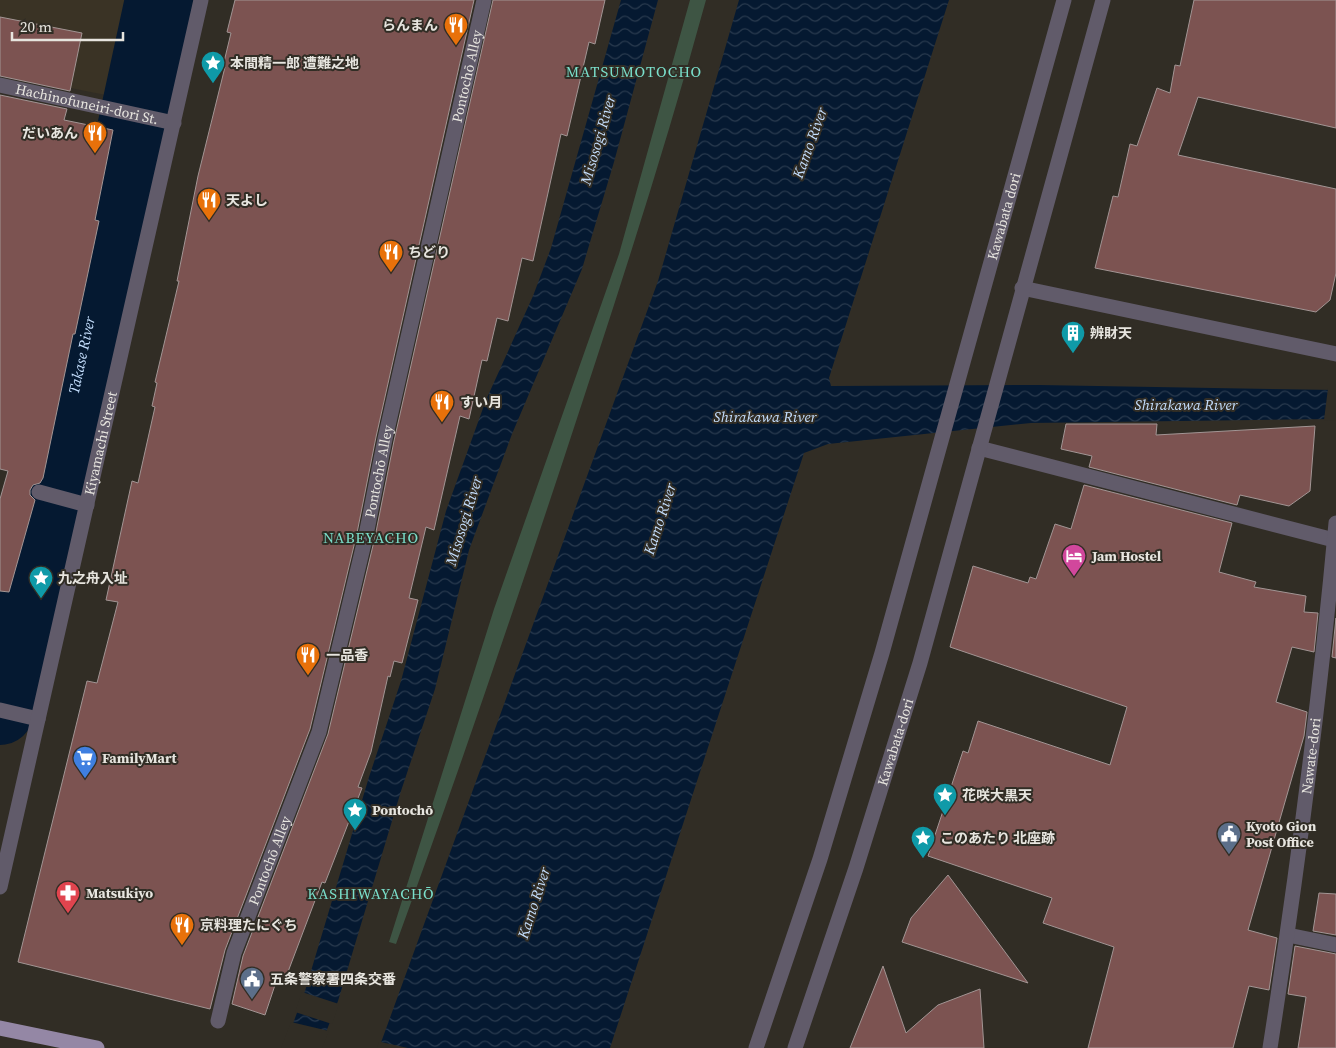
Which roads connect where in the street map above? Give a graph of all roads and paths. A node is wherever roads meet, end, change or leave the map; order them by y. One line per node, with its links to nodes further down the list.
1 (201, 0): 6 (street, Kiyamachi Street)
2 (484, 0): 20 (street, Pontochō Alley)
3 (1064, 0): 23 (street, Kawabata dori)
4 (1103, 0): 7 (street)
5 (0, 85): 6 (street, Hachinofuneiri-dori St.)
6 (174, 122): 11 (street, Kiyamachi Street)
7 (1022, 288): 8 (street); 9 (street, Kawabata-dori)
8 (1336, 354)
9 (979, 448): 13 (street); 24 (street, Kawabata-dori)
10 (39, 492): 11 (street)
11 (87, 505): 16 (street, Kiyamachi Street)
12 (1336, 524): 13 (street, Nawate-dori)
13 (1334, 540): 14 (street, Nawate-dori)
14 (1333, 609): 18 (street, Nawate-dori)
15 (6, 711): 16 (street)
16 (38, 719): 17 (street, Kiyamachi Street)
17 (0, 887)
18 (1288, 936): 19 (street); 25 (street, Nawate-dori)
19 (1336, 946)
20 (218, 1022)
21 (0, 1028): 22 (main road)
22 (98, 1048)
23 (756, 1048)
24 (795, 1048)
25 (1270, 1048)

